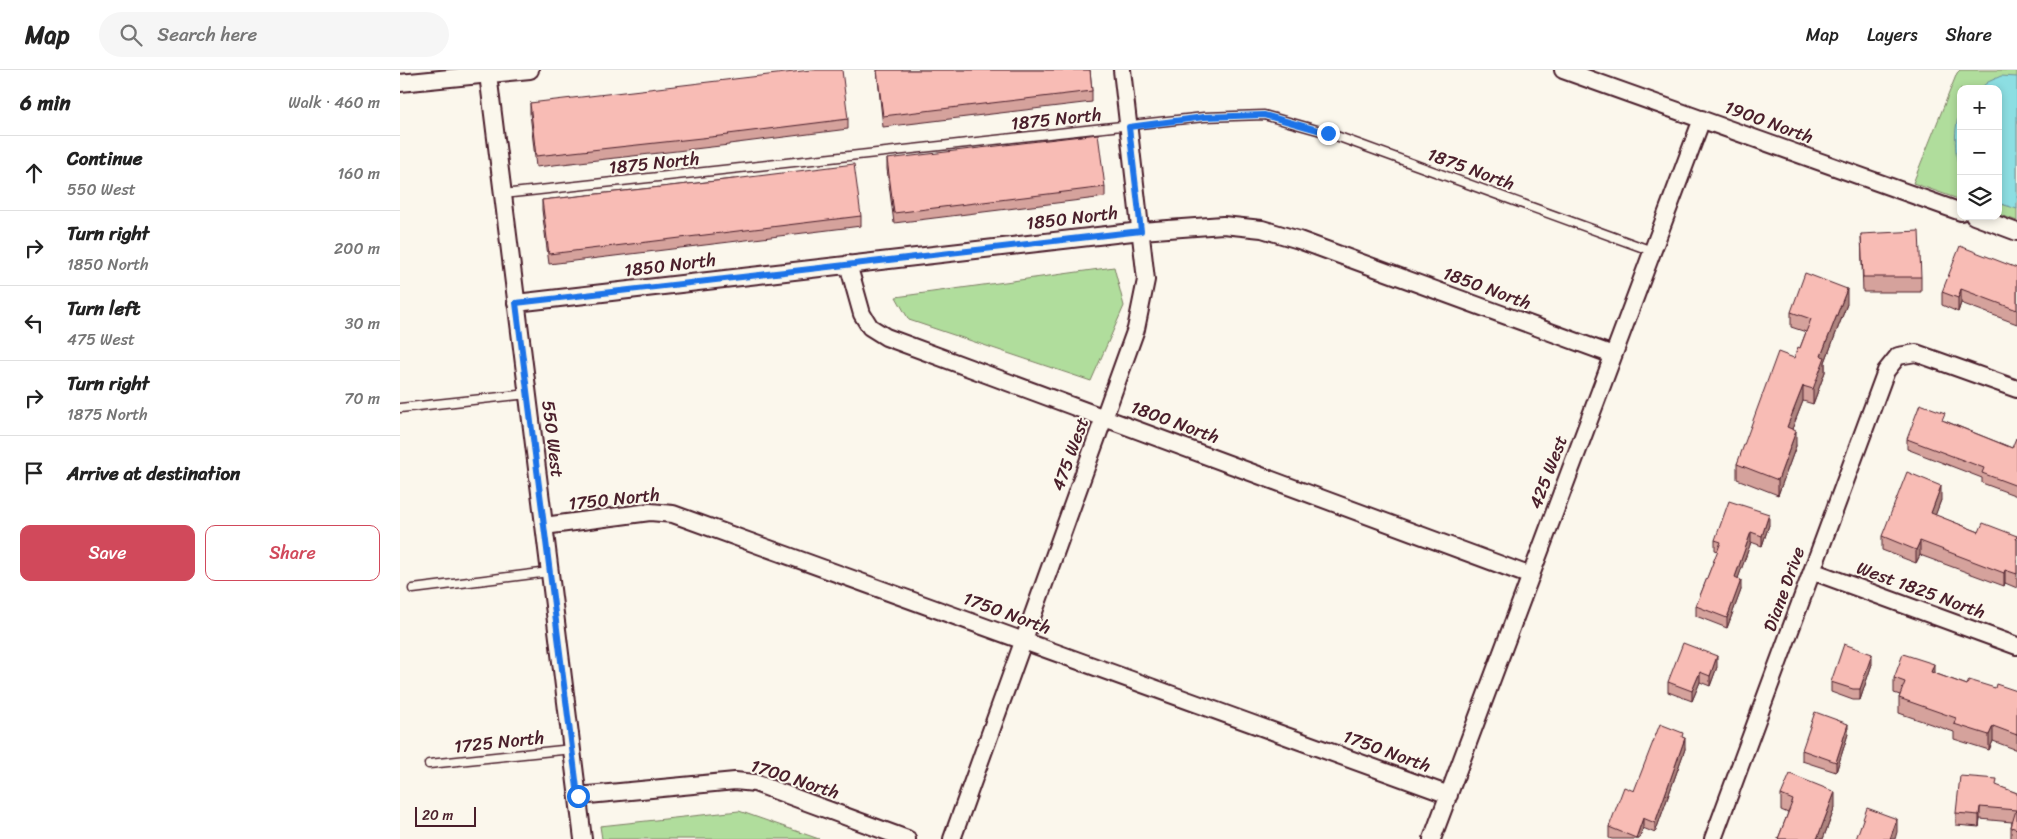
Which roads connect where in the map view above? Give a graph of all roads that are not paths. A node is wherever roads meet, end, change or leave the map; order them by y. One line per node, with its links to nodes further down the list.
1 (530, 70): 4 (street)
2 (1122, 70): 7 (street, 475 West)
3 (1563, 70): 6 (street, 1900 North)
4 (488, 74): 5 (street); 8 (street, 550 West)
5 (400, 83)
6 (1702, 119): 9 (street, 1900 North); 13 (street, 425 West)
7 (1129, 127): 8 (lane, 1875 North); 11 (street, 475 West); 13 (lane, 1875 North)
8 (503, 194): 15 (street, 550 West)
9 (1957, 211)
10 (1985, 220): 12 (street)
11 (1141, 231): 14 (street, 1850 North); 16 (street, 1850 North); 20 (street, 475 West)
12 (2017, 232)
13 (1652, 251): 16 (street, 425 West)
14 (848, 264): 15 (street, 1850 North); 20 (street, 1800 North)
15 (516, 303): 18 (street, 550 West)
16 (1613, 355): 24 (street, 425 West)
17 (2017, 389): 22 (street, Diane Drive)
18 (528, 394): 19 (lane); 21 (street, 550 West)
19 (400, 408)
20 (1104, 418): 24 (street, 1800 North); 26 (street, 475 West)
21 (544, 526): 23 (street, 550 West); 26 (street, 1750 North)
22 (1812, 571): 27 (street, West 1825 North); 36 (street, Diane Drive)
23 (550, 572): 25 (lane); 28 (street, 550 West)
24 (1531, 576): 30 (street, 425 West)
25 (414, 589)
26 (1024, 640): 30 (street, 1750 North); 34 (street, 475 West)
27 (2017, 646)
28 (572, 749): 29 (lane, 1725 North); 31 (street, 550 West)
29 (429, 764)
30 (1449, 795): 35 (street, 425 West)
31 (578, 796): 32 (street, 550 West); 33 (street, 1700 North)
32 (583, 839)
33 (907, 839)
34 (952, 839)
35 (1432, 839)
36 (1713, 839)

